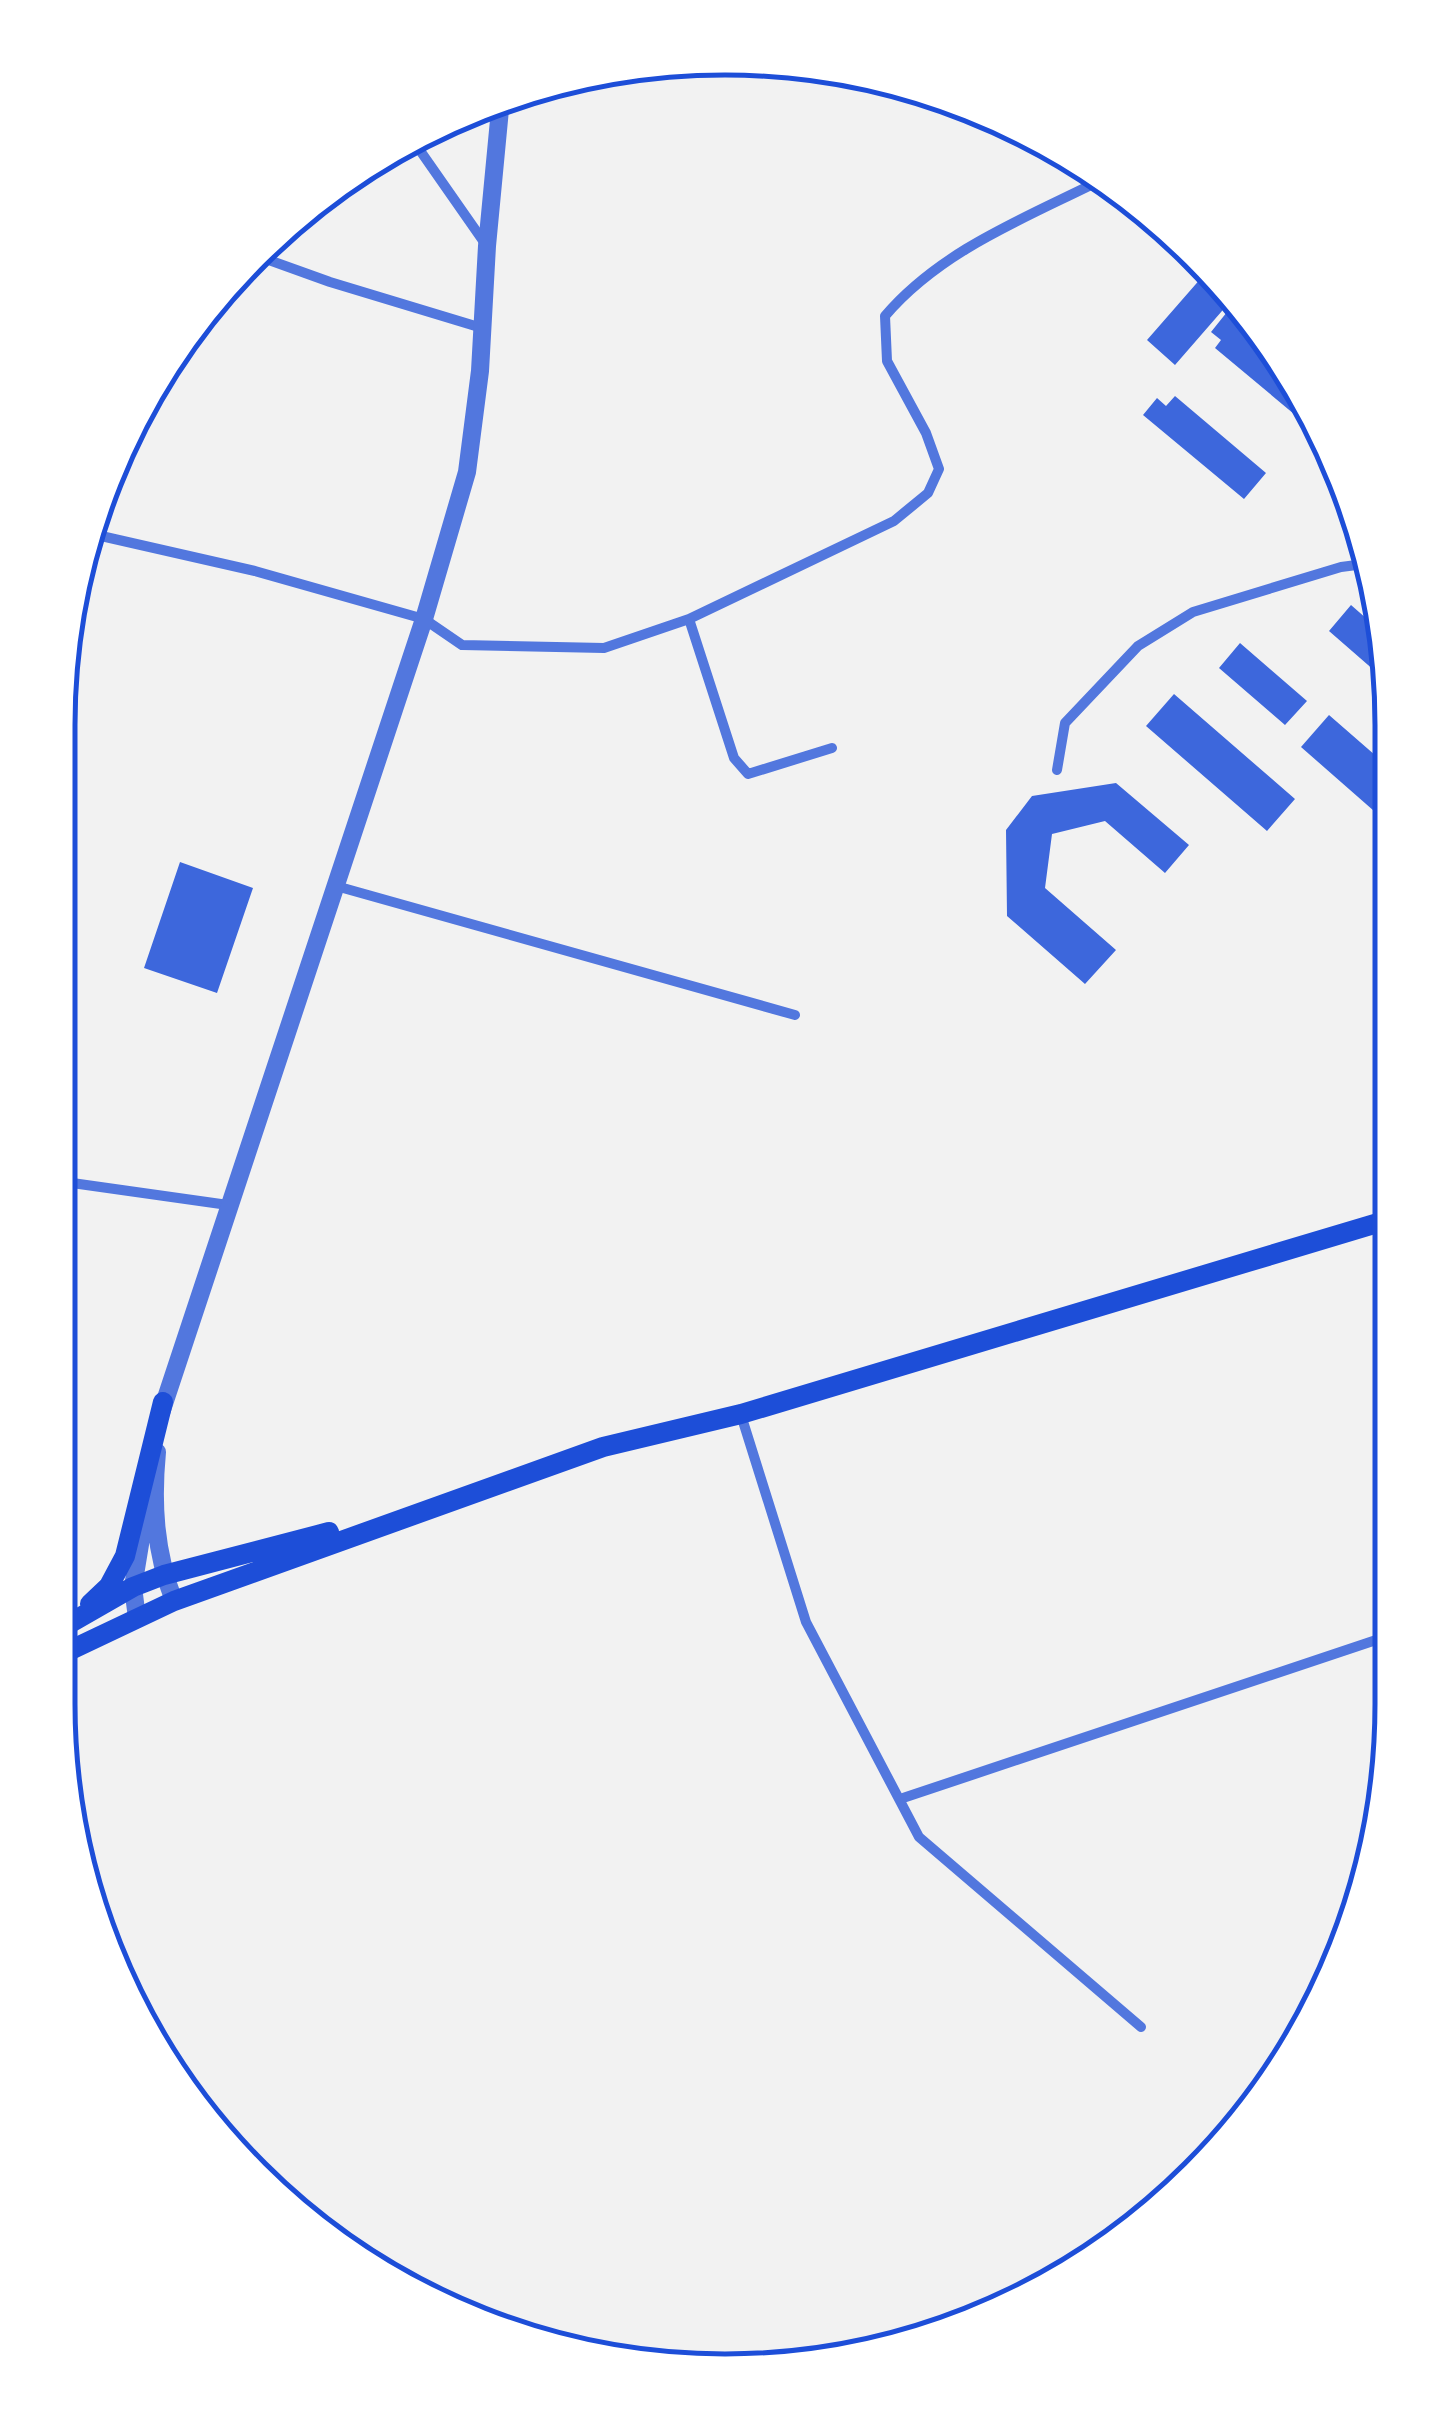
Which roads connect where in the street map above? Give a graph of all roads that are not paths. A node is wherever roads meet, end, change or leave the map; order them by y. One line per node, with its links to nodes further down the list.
1 (499, 115): 4 (street)
2 (420, 151): 4 (street)
3 (1088, 186): 9 (street)
4 (486, 246): 6 (street)
5 (270, 260): 6 (street)
6 (482, 328): 10 (street)
7 (103, 536): 10 (street)
8 (1355, 566): 12 (street)
9 (689, 619): 10 (street); 11 (street)
10 (424, 620): 13 (street)
11 (832, 748)
12 (1057, 770)
13 (336, 886): 14 (street); 16 (street)
14 (796, 1015)
15 (75, 1183): 16 (street)
16 (228, 1205): 18 (street)
17 (1375, 1224): 19 (main road)
18 (162, 1402): 21 (street); 22 (street); 24 (main road)
19 (741, 1414): 20 (main road); 29 (street)
20 (447, 1502): 21 (main road); 23 (main road)
21 (164, 1575): 22 (main road); 23 (street)
22 (133, 1587): 25 (street); 26 (main road)
23 (174, 1601): 25 (main road)
24 (75, 1616)
25 (137, 1618): 28 (main road)
26 (75, 1620)
27 (1375, 1640): 29 (street)
28 (75, 1647)
29 (900, 1799): 30 (street)
30 (1142, 2027)

